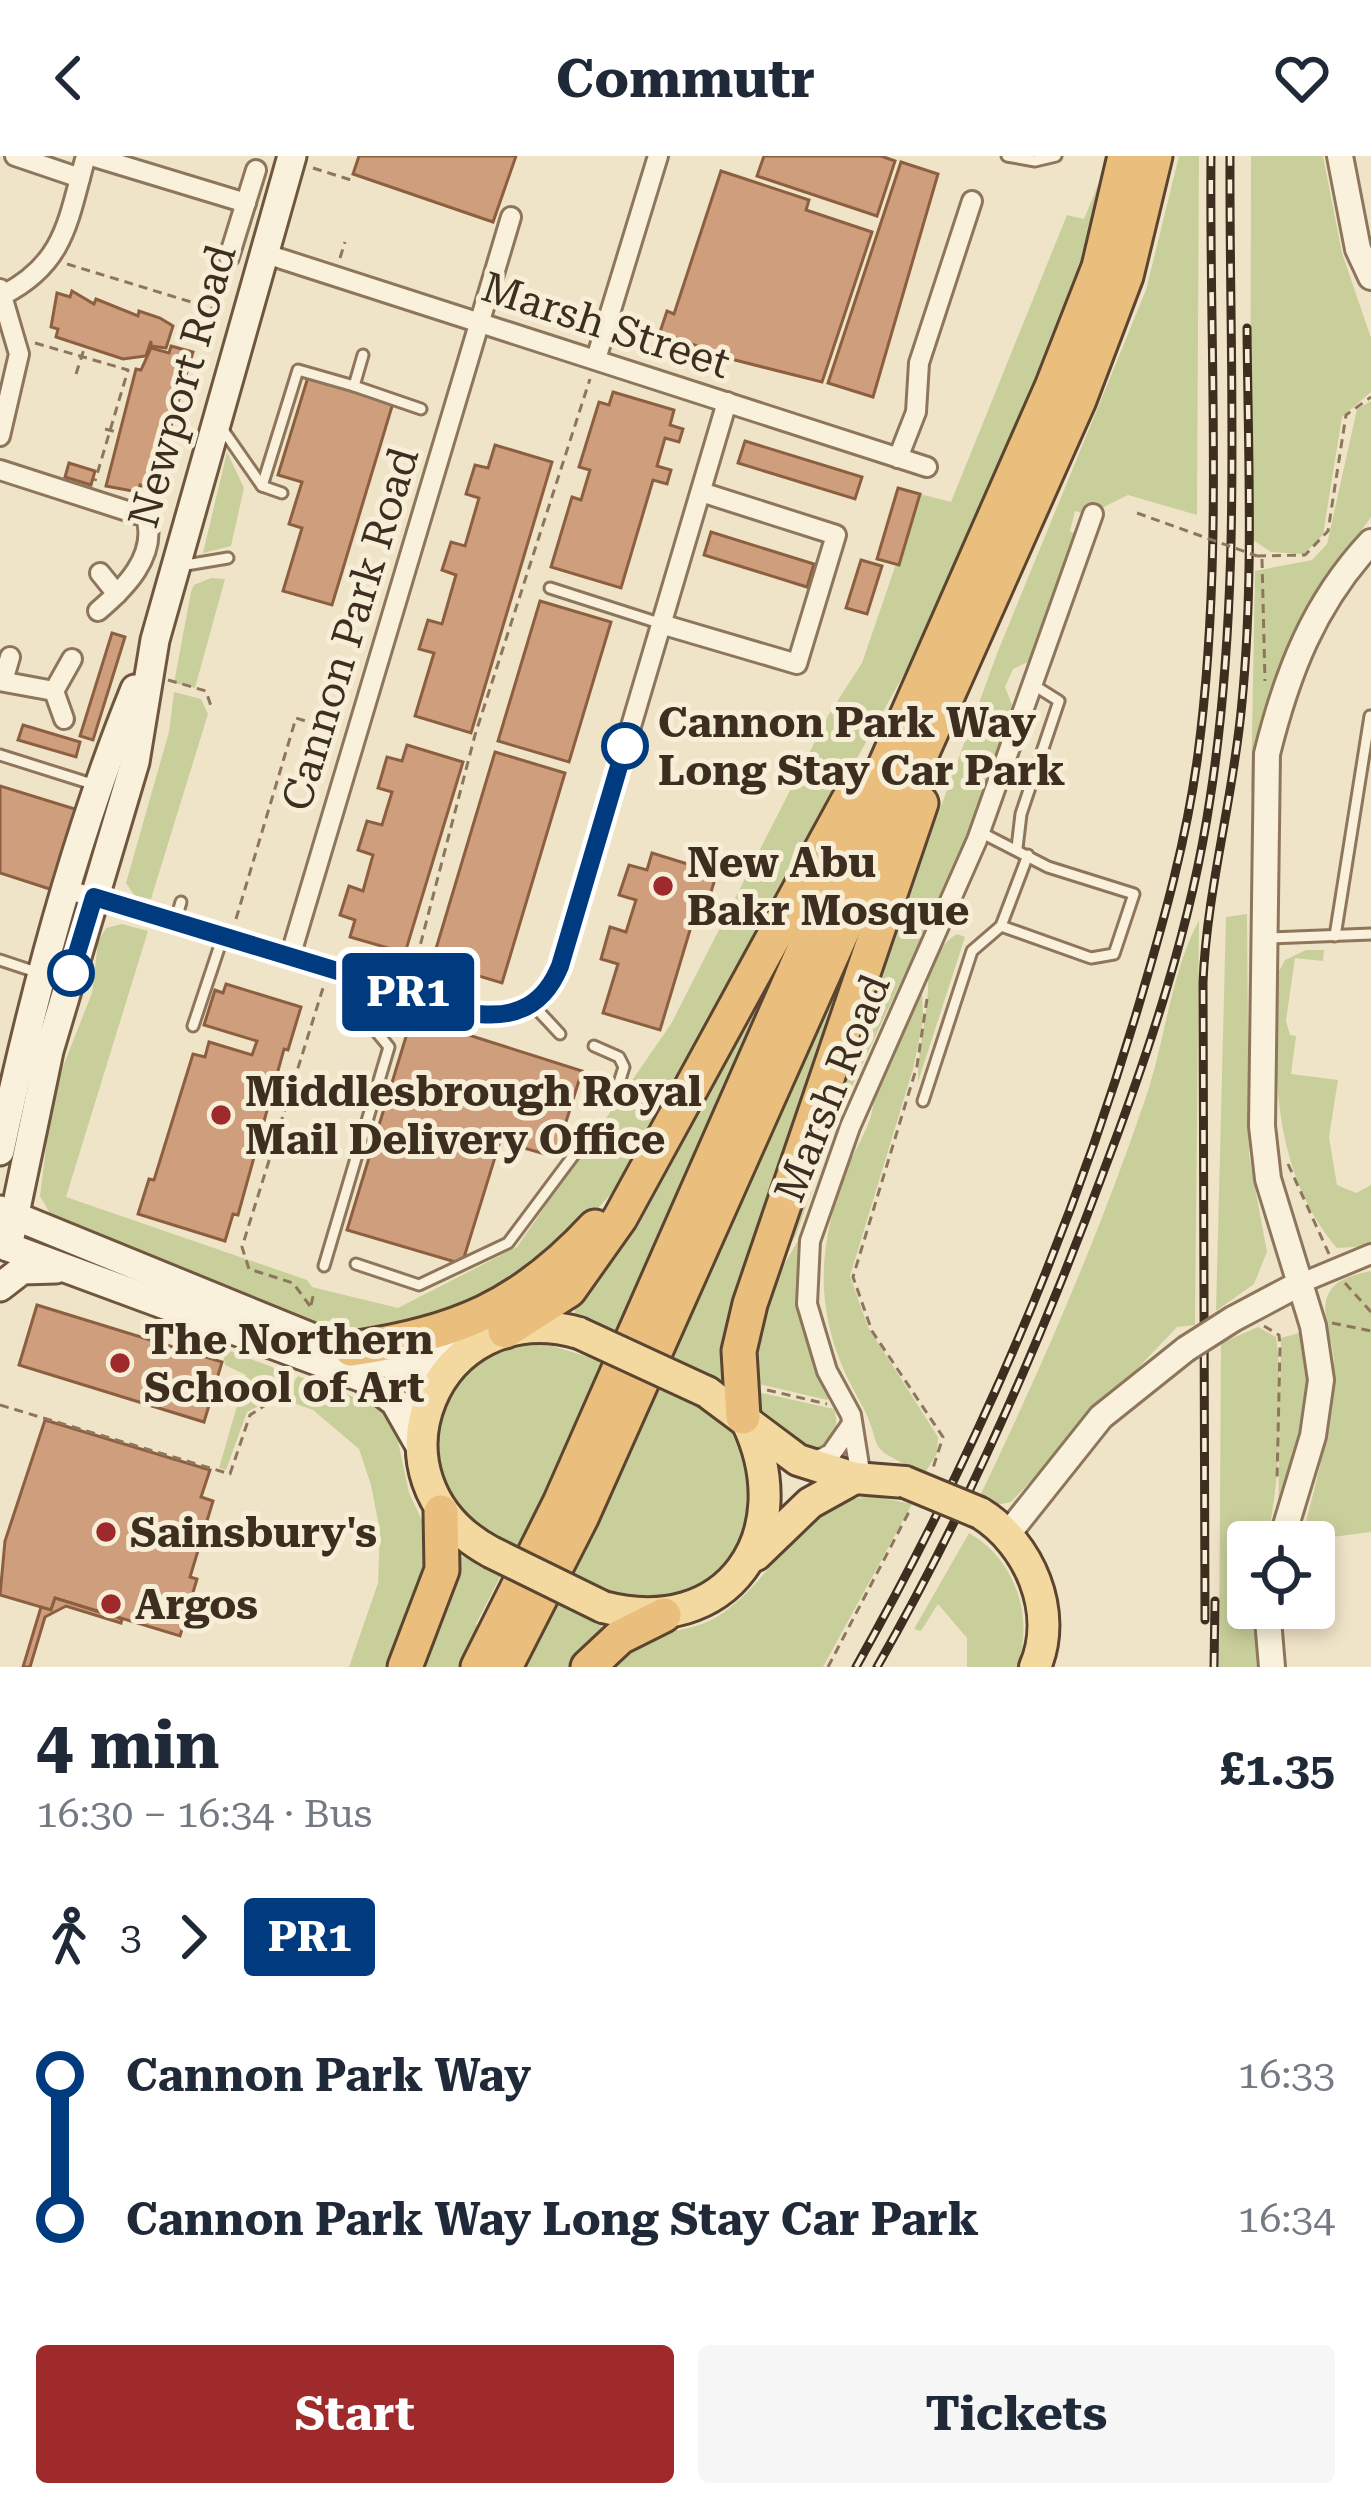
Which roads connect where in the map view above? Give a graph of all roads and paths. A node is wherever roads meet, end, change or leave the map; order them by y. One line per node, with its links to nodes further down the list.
1 (15, 156): 11 (street)
2 (88, 156): 11 (street); 14 (street)
3 (658, 156): 30 (street)
4 (1007, 156): 5 (lane)
5 (1056, 156)
6 (1125, 156): 56 (highway)
7 (1155, 156): 56 (highway)
8 (1340, 156): 21 (street)
9 (299, 161): 12 (path); 17 (main road, Newport Road)
10 (256, 170): 14 (street)
11 (80, 178): 19 (street)
12 (351, 181)
13 (972, 201): 41 (street)
14 (246, 203): 18 (street)
15 (511, 217): 25 (street, Cannon Park Road)
16 (345, 242): 20 (path)
17 (262, 253): 25 (street, Marsh Street); 37 (main road, Newport Road)
18 (229, 257): 23 (path)
19 (52, 259): 22 (street); 23 (path)
20 (337, 265)
21 (1371, 278)
22 (2, 292): 34 (street)
23 (213, 308): 24 (path)
24 (231, 314)
25 (480, 321): 30 (street, Marsh Street); 71 (street, Cannon Park Road)
26 (29, 341): 29 (path)
27 (85, 346): 29 (path)
28 (363, 355): 32 (lane)
29 (81, 356): 31 (path); 38 (path)
30 (596, 359): 35 (street, Marsh Street); 88 (path)
31 (76, 374)
32 (354, 386): 36 (lane); 44 (lane)
33 (1371, 397): 51 (path)
34 (6, 398): 40 (street)
35 (727, 402): 41 (street, Marsh Street); 46 (street)
36 (421, 409)
37 (214, 417): 44 (lane); 53 (main road, Newport Road)
38 (108, 429): 39 (path); 45 (path)
39 (118, 432)
40 (0, 436)
41 (898, 458): 42 (street, Marsh Street)
42 (927, 467)
43 (0, 470): 57 (street)
44 (262, 486): 47 (lane)
45 (92, 488)
46 (701, 492): 59 (street); 59 (street)
47 (282, 493)
48 (1136, 513): 51 (path, bridge)
49 (1093, 514): 65 (street, Marsh Road)
50 (1371, 542): 82 (street)
51 (1260, 556): 66 (path)
52 (228, 558): 53 (lane)
53 (175, 567): 60 (main road, Newport Road)
54 (100, 573): 57 (street)
55 (550, 588): 59 (lane)
56 (979, 591): 99 (highway); 117 (highway); 132 (highway); 133 (highway)
57 (117, 594): 58 (street)
58 (98, 611)
59 (661, 624): 89 (street)
60 (155, 640): 63 (main road, Newport Road); 73 (main road, Newport Road)
61 (10, 657): 64 (street)
62 (72, 659): 67 (street)
63 (149, 674): 68 (path); 73 (main road, Newport Road)
64 (1, 681): 67 (street)
65 (1032, 684): 74 (street, Marsh Road); 75 (lane)
66 (1265, 688)
67 (54, 691): 70 (street)
68 (211, 706)
69 (1370, 716): 80 (lane)
70 (64, 719)
71 (356, 735): 81 (path); 83 (street, Cannon Park Road)
72 (0, 755): 73 (lane)
73 (113, 787): 77 (main road, Newport Road)
74 (980, 832): 75 (lane); 87 (street, Marsh Road)
75 (1016, 848): 76 (lane)
76 (1028, 855): 78 (lane); 78 (lane)
77 (81, 893): 81 (street); 86 (main road, Newport Road); 100 (main road, Newport Road)
78 (1001, 926): 94 (lane)
79 (1371, 934): 80 (lane)
80 (1335, 936): 82 (lane)
81 (226, 937): 83 (street); 91 (lane)
82 (1262, 938): 108 (street)
83 (290, 956): 85 (street)
84 (0, 960): 86 (lane)
85 (329, 968): 88 (street); 109 (path)
86 (44, 974): 97 (main road, Newport Road)
87 (914, 979): 116 (street, Marsh Road); 123 (path)
88 (408, 992): 89 (street)
89 (533, 1005): 92 (lane)
90 (365, 1018): 105 (lane)
91 (193, 1026)
92 (560, 1034)
93 (594, 1046): 95 (lane)
94 (923, 1101)
95 (613, 1102)
96 (582, 1144): 103 (lane)
97 (0, 1151)
98 (1286, 1160): 104 (path)
99 (634, 1185): 112 (highway); 113 (highway)
100 (8, 1212): 101 (main road, Newport Road); 113 (main road)
101 (4, 1245): 106 (main road); 107 (street, Newport Road)
102 (1371, 1254): 104 (street)
103 (356, 1264)
104 (1334, 1265): 108 (street); 110 (path)
105 (324, 1266)
106 (66, 1270): 107 (main road); 120 (main road)
107 (0, 1284)
108 (1298, 1284): 111 (street); 126 (street)
109 (314, 1292)
110 (1371, 1312)
111 (1239, 1316): 124 (path); 127 (street, bridge)
112 (505, 1331): 114 (main road); 117 (main road, bridge)
113 (351, 1349): 114 (main road)
114 (470, 1349): 120 (main road)
115 (290, 1374): 118 (path)
116 (842, 1397): 117 (path); 119 (street, Marsh Road)
117 (734, 1404): 121 (main road); 128 (main road)
118 (0, 1405)
119 (852, 1424): 121 (street); 122 (street, Marsh Road)
120 (420, 1446): 125 (main road)
121 (807, 1464): 122 (main road)
122 (858, 1478): 123 (main road); 128 (main road)
123 (916, 1488): 127 (main road, bridge); 135 (path)
124 (1277, 1495)
125 (441, 1513): 129 (main road, bridge); 131 (highway)
126 (1287, 1521)
127 (1006, 1535): 136 (main road)
128 (751, 1559): 129 (main road)
129 (664, 1615): 134 (highway)
130 (1269, 1629): 137 (street)
131 (405, 1667)
132 (478, 1667)
133 (505, 1667)
134 (588, 1667)
135 (827, 1667)
136 (1035, 1667)
137 (1272, 1667)

